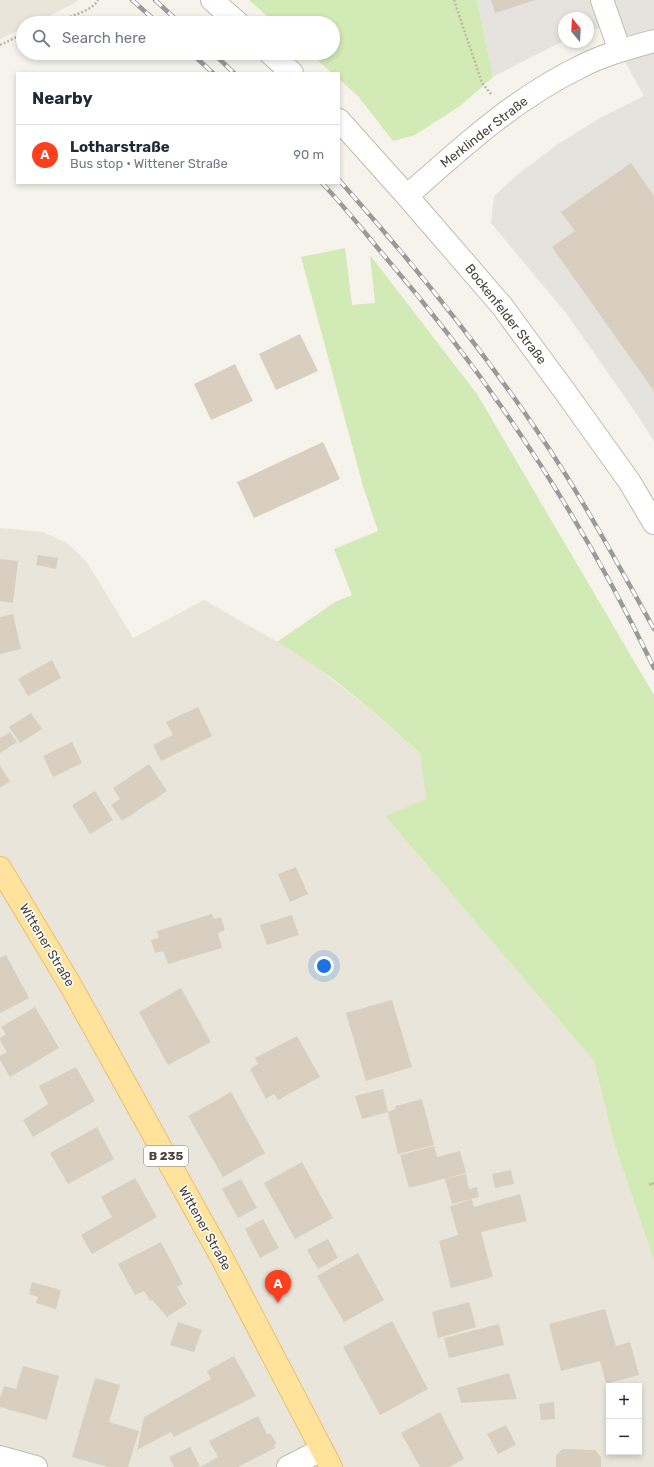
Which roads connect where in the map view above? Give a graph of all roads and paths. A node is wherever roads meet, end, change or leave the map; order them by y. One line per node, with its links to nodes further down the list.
1 (98, 0): 5 (path)
2 (212, 0): 6 (street)
3 (454, 0): 13 (path)
4 (602, 0): 10 (street)
5 (70, 16)
6 (230, 16)
7 (16, 37): 9 (path)
8 (654, 40): 10 (street, Merklinder Straße)
9 (0, 45)
10 (620, 51): 13 (street, Merklinder Straße)
11 (278, 60): 12 (street)
12 (291, 72)
13 (505, 112): 15 (street, Merklinder Straße)
14 (340, 121): 15 (street, Bockenfelder Straße)
15 (407, 196): 16 (street, Bockenfelder Straße)
16 (654, 523)
17 (0, 868): 19 (main road, Wittener Straße / B 235)
18 (0, 1457): 20 (street)
19 (326, 1458): 21 (street)
20 (36, 1467)
21 (288, 1467)

